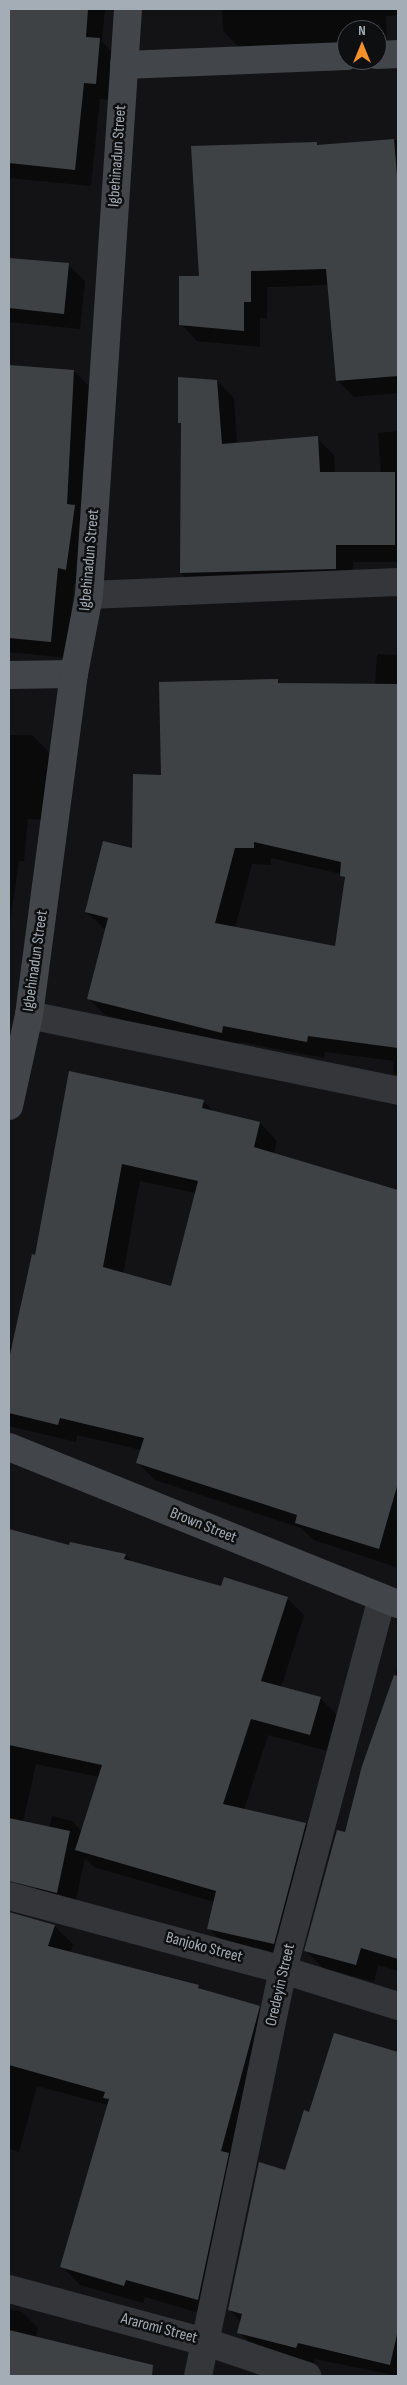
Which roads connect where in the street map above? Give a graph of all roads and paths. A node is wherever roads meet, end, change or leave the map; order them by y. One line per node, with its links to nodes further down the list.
1 (128, 9): 3 (street, Igbehinadun Street)
2 (337, 56): 3 (street)
3 (124, 65): 5 (street, Igbehinadun Street)
4 (398, 582): 5 (street)
5 (89, 595): 6 (street, Igbehinadun Street)
6 (74, 674): 7 (street); 8 (street, Igbehinadun Street)
7 (9, 675)
8 (29, 1015): 9 (street); 10 (street, Igbehinadun Street)
9 (398, 1092)
10 (9, 1106)
11 (9, 1447): 12 (street, Brown Street)
12 (390, 1601): 14 (street, Oredeyin Street)
13 (9, 1896): 14 (street, Banjoko Street)
14 (283, 1970): 15 (street, Banjoko Street); 17 (street, Oredeyin Street)
15 (398, 2006)
16 (9, 2289): 17 (street, Araromi Street)
17 (206, 2342): 18 (street, Oredeyin Street); 19 (street, Araromi Street)
18 (198, 2376)
19 (307, 2376)

